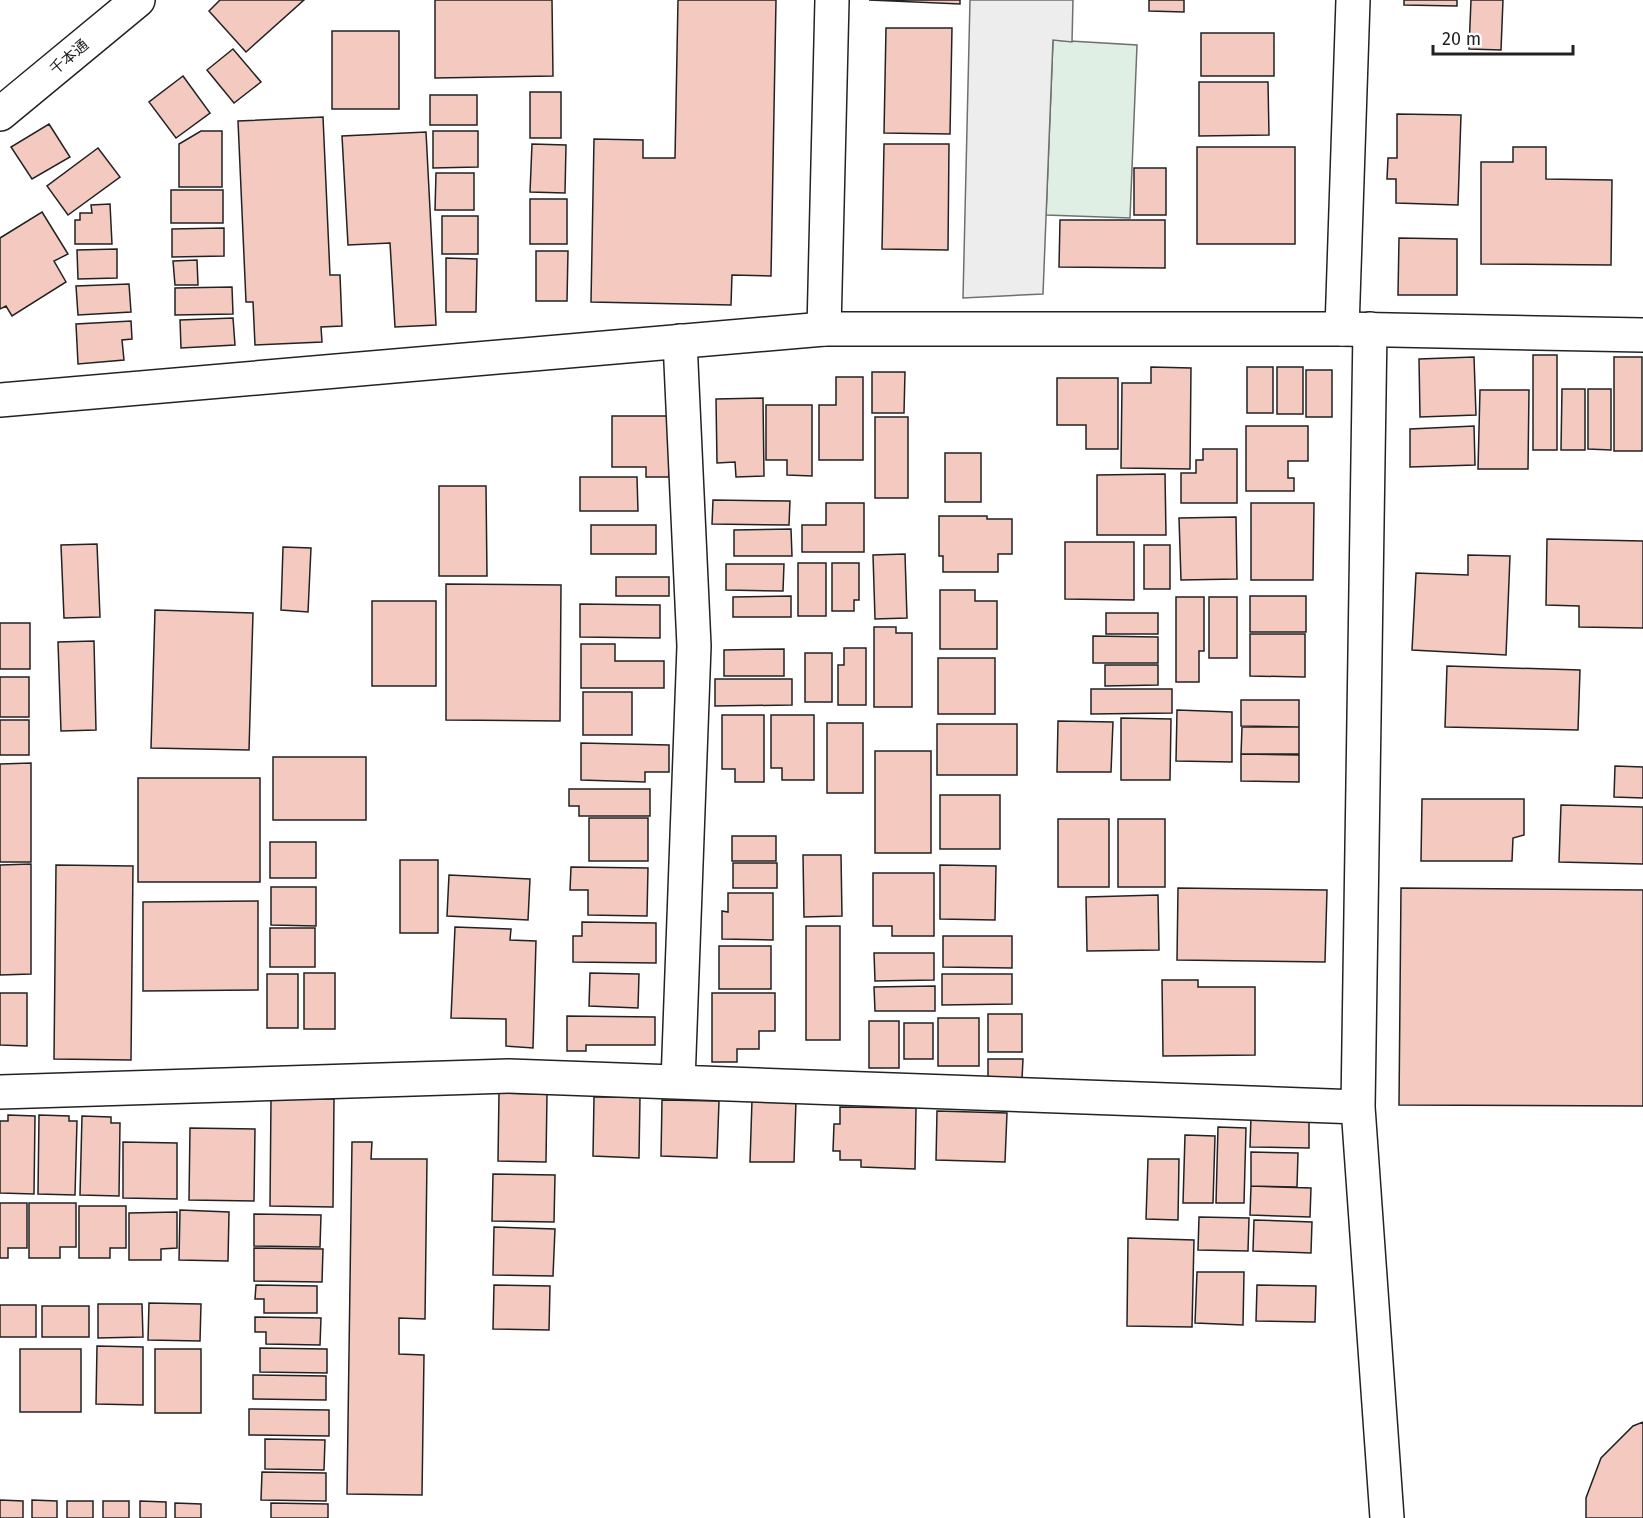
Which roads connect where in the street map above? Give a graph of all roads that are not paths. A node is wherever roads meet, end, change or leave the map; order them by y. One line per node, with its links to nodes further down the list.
1 (138, 0): 4 (street, 千本通)
2 (832, 0): 6 (street)
3 (1353, 0): 5 (street)
4 (0, 114)
5 (1356, 329): 6 (street); 7 (street); 12 (street)
6 (824, 330): 8 (street)
7 (1643, 335)
8 (680, 341): 9 (street); 10 (street)
9 (0, 400)
10 (678, 1082): 11 (street); 12 (street)
11 (0, 1092)
12 (1358, 1107): 13 (street)
13 (1387, 1518)

